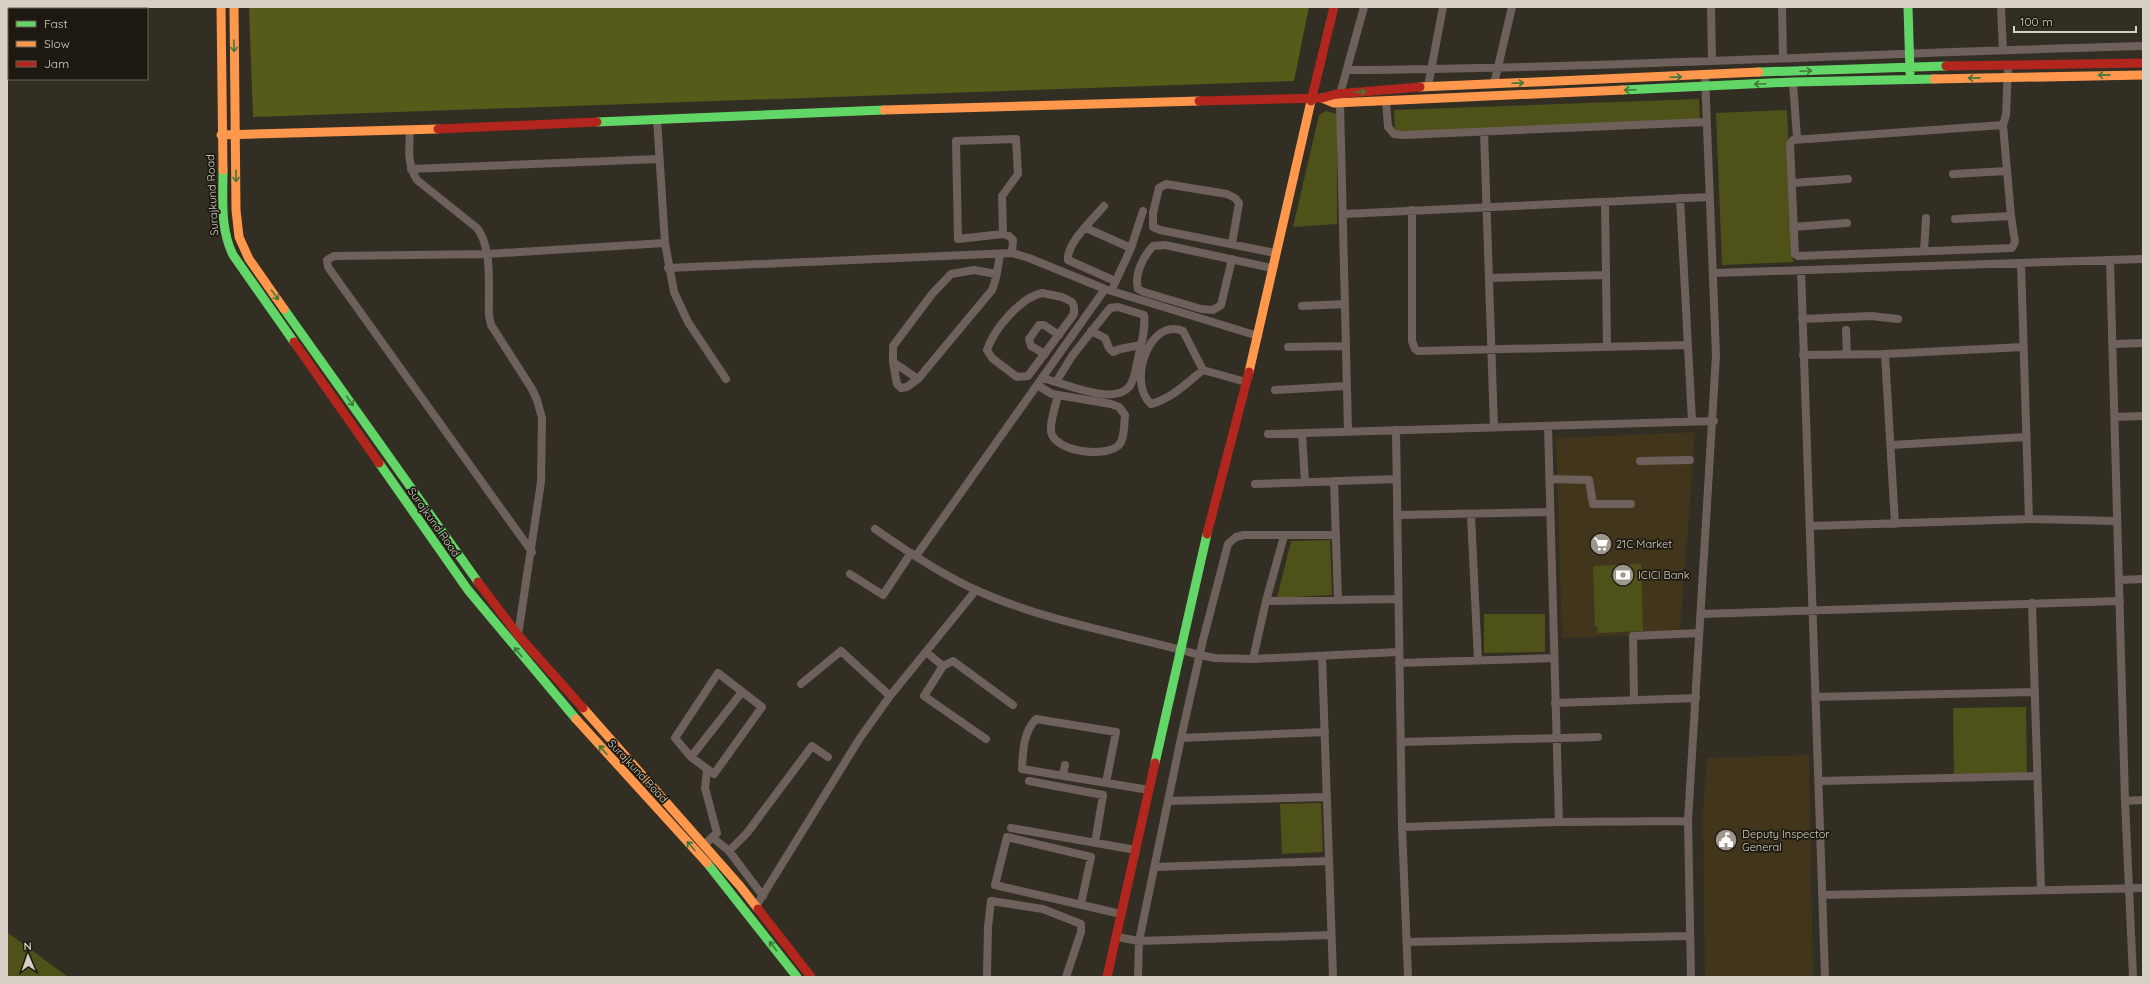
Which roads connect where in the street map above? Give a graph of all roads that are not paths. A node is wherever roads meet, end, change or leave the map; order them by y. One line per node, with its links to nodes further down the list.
1 (221, 7): 42 (street, Surajkund Road)
2 (234, 7): 43 (street, Surajkund Road, one-way to 43)
3 (1334, 7): 34 (street)
4 (1364, 7): 23 (street)
5 (1443, 7): 22 (street)
6 (1512, 7): 21 (street)
7 (1711, 7): 15 (street)
8 (1782, 7): 14 (street)
9 (1908, 7): 13 (street)
10 (2001, 7): 12 (street)
11 (2143, 46): 12 (street)
12 (2003, 50): 13 (street)
13 (1909, 52): 14 (street); 19 (street)
14 (1783, 57): 15 (street)
15 (1712, 60): 16 (street)
16 (1651, 62): 18 (street); 27 (street)
17 (2143, 63): 20 (street)
18 (1578, 65): 21 (street); 29 (street)
19 (1910, 66): 20 (street); 24 (street, one-way to 19); 28 (street)
20 (2008, 66): 26 (street)
21 (1498, 68): 22 (street); 31 (street)
22 (1430, 69): 23 (street); 32 (street)
23 (1348, 70): 35 (street)
24 (1705, 75): 27 (street, one-way to 24); 33 (street)
25 (2143, 75): 26 (street, one-way to 26)
26 (2009, 77): 28 (street, one-way to 28); 39 (street)
27 (1653, 78): 29 (street)
28 (1910, 79): 30 (street)
29 (1577, 80): 31 (street, one-way to 29)
30 (1793, 82): 33 (street, one-way to 33); 44 (street)
31 (1494, 84): 32 (street)
32 (1428, 86): 35 (street, one-way to 32)
33 (1706, 87): 36 (street, one-way to 36); 38 (street)
34 (1312, 98): 35 (street); 37 (street); 71 (street)
35 (1340, 98): 36 (street); 58 (street)
36 (1386, 101): 41 (street)
37 (657, 118): 40 (street); 45 (street)
38 (1706, 122): 41 (street); 51 (street)
39 (2003, 126): 44 (street); 47 (street)
40 (410, 130): 43 (street); 46 (street)
41 (1484, 132): 55 (street)
42 (221, 135): 43 (street); 228 (street, Surajkund Road, one-way to 42)
43 (235, 135): 164 (street, Surajkund Road, one-way to 164)
44 (1797, 138): 50 (street)
45 (658, 159): 46 (street); 66 (street)
46 (411, 169): 72 (street)
47 (2007, 171): 48 (street); 59 (street)
48 (1953, 174)
49 (1848, 179): 50 (street)
50 (1792, 183): 63 (street)
51 (1709, 197): 52 (street); 81 (street)
52 (1680, 198): 53 (street); 99 (street)
53 (1605, 202): 55 (street); 83 (street)
54 (1104, 206): 64 (street)
55 (1487, 207): 56 (street); 84 (street)
56 (1412, 210): 58 (street); 105 (street)
57 (1143, 211): 68 (street)
58 (1343, 214): 87 (street)
59 (2010, 216): 61 (street); 69 (street)
60 (1926, 218): 69 (street)
61 (1955, 219)
62 (1846, 222): 63 (street)
63 (1793, 227): 69 (street)
64 (1086, 228): 68 (street); 85 (street)
65 (1003, 234): 65 (street); 70 (street)
66 (664, 243): 72 (street); 78 (street)
67 (1232, 244): 67 (street); 71 (street)
68 (1131, 248): 85 (street)
69 (1924, 251)
70 (1012, 253): 73 (street); 86 (street)
71 (1275, 253): 79 (street)
72 (487, 254): 150 (street); 150 (street)
73 (1000, 254): 78 (street); 82 (street)
74 (1232, 259): 74 (street); 79 (street)
75 (2143, 259): 76 (street)
76 (2110, 260): 77 (street); 97 (street)
77 (2021, 263): 80 (street); 103 (street)
78 (668, 268): 112 (street)
79 (1272, 268): 94 (street)
80 (1801, 270): 81 (street); 89 (street)
81 (1714, 273): 123 (street)
82 (996, 274): 110 (street); 113 (street)
83 (1606, 275): 84 (street); 102 (street)
84 (1489, 278): 105 (street)
85 (1115, 281): 86 (street)
86 (1108, 290): 94 (street); 104 (street)
87 (1345, 304): 88 (street); 100 (street)
88 (1302, 306)
89 (1802, 319): 90 (street); 108 (street)
90 (1898, 319)
91 (1846, 330): 109 (street)
92 (1091, 331): 98 (street); 98 (street); 115 (street)
93 (1059, 335): 95 (street); 106 (street); 106 (street)
94 (1258, 336): 116 (street)
95 (1053, 343): 104 (street); 106 (street)
96 (2143, 343): 97 (street)
97 (2113, 344): 121 (street)
98 (1141, 345): 115 (street)
99 (1688, 345): 102 (street); 122 (street)
100 (1346, 346): 101 (street); 117 (street)
101 (1288, 347)
102 (1607, 347): 105 (street)
103 (2023, 347): 107 (street); 130 (street)
104 (1062, 349): 114 (street)
105 (1492, 350): 125 (street)
106 (1045, 354)
107 (1886, 354): 109 (street); 131 (street)
108 (1803, 355): 109 (street); 146 (street)
109 (1847, 355)
110 (893, 362): 113 (street); 113 (street)
111 (1203, 370): 111 (street); 116 (street)
112 (726, 379)
113 (918, 379)
114 (1039, 382): 115 (street); 119 (street); 151 (street)
115 (1056, 382)
116 (1246, 382): 165 (street)
117 (1347, 386): 118 (street); 127 (street)
118 (1274, 390)
119 (1058, 396): 119 (street)
120 (2143, 416): 121 (street)
121 (2115, 417): 144 (street)
122 (1692, 421): 123 (street); 124 (street)
123 (1714, 421): 162 (street)
124 (1548, 426): 125 (street); 135 (street)
125 (1494, 427): 126 (street)
126 (1396, 430): 127 (street); 134 (street)
127 (1348, 431): 128 (street)
128 (1302, 433): 129 (street); 137 (street)
129 (1268, 434)
130 (2025, 437): 131 (street); 143 (street)
131 (1892, 445): 145 (street)
132 (1690, 460): 133 (street)
133 (1640, 461)
134 (1396, 479): 136 (street); 142 (street)
135 (1549, 479): 139 (street); 140 (street)
136 (1334, 481): 137 (street); 148 (street)
137 (1305, 482): 138 (street)
138 (1255, 484)
139 (1631, 504)
140 (1550, 512): 141 (street); 170 (street)
141 (1471, 515): 142 (street); 172 (street)
142 (1397, 516): 157 (street)
143 (2029, 519): 144 (street); 145 (street)
144 (2118, 521): 154 (street)
145 (1895, 524): 146 (street)
146 (1811, 526): 161 (street)
147 (875, 529): 151 (street)
148 (1336, 535): 149 (street); 156 (street)
149 (1284, 536): 158 (street); 168 (street)
150 (532, 552): 164 (street)
151 (914, 554): 152 (street); 155 (street)
152 (850, 574)
153 (2143, 579): 154 (street)
154 (2119, 580): 159 (street)
155 (976, 590): 165 (street); 166 (street)
156 (1338, 599): 157 (street); 158 (street)
157 (1398, 599): 167 (street)
158 (1266, 601): 171 (street)
159 (2120, 601): 160 (street); 203 (street)
160 (2032, 603): 161 (street); 177 (street)
161 (1812, 612): 162 (street); 179 (street)
162 (1701, 614): 163 (street)
163 (1700, 633): 180 (street); 181 (street)
164 (518, 635): 210 (street, Surajkund Road)
165 (1180, 649): 168 (street); 199 (street)
166 (926, 652): 174 (street); 178 (street)
167 (1399, 652): 169 (street); 173 (street)
168 (1200, 655): 171 (street); 185 (street)
169 (1322, 656): 171 (street); 184 (street)
170 (1554, 658): 172 (street); 182 (street)
171 (1252, 659)
172 (1478, 660): 173 (street)
173 (1399, 663): 189 (street)
174 (943, 666): 183 (street); 188 (street)
175 (801, 684): 178 (street)
176 (742, 692): 190 (street); 190 (street); 193 (street)
177 (2034, 692): 179 (street); 195 (street)
178 (890, 696): 219 (street)
179 (1815, 697): 196 (street)
180 (1696, 698): 181 (street); 204 (street)
181 (1634, 700): 182 (street)
182 (1555, 703): 186 (street)
183 (1013, 705)
184 (1325, 732): 185 (street); 200 (street)
185 (1181, 738): 202 (street)
186 (1556, 738): 187 (street); 189 (street); 205 (street)
187 (1598, 738)
188 (986, 739)
189 (1401, 742): 206 (street)
190 (691, 757): 193 (street)
191 (828, 757): 212 (street)
192 (1065, 765): 194 (street)
193 (707, 770): 208 (street)
194 (1063, 775): 198 (street); 198 (street)
195 (2037, 776): 196 (street); 217 (street)
196 (1819, 781): 218 (street)
197 (1029, 782): 209 (street)
198 (1106, 783): 199 (street)
199 (1149, 790): 211 (street)
200 (1327, 797): 202 (street); 213 (street)
201 (2143, 800): 203 (street)
202 (1168, 801): 214 (street)
203 (2125, 801): 215 (street)
204 (1688, 821): 205 (street); 224 (street)
205 (1558, 822): 206 (street)
206 (1402, 827): 227 (street)
207 (1011, 828): 209 (street)
208 (712, 837): 210 (street); 212 (street)
209 (1095, 843): 211 (street)
210 (704, 845): 221 (street, Surajkund Road)
211 (1136, 850): 222 (street)
212 (729, 851): 219 (street)
213 (1329, 861): 214 (street); 223 (street)
214 (1154, 866): 226 (street)
215 (2130, 888): 216 (street); 217 (street); 238 (street)
216 (2143, 888)
217 (2041, 890): 218 (street)
218 (1822, 895): 237 (street)
219 (763, 896): 221 (street)
220 (1081, 904): 220 (street); 222 (street)
221 (756, 906): 229 (street, Surajkund Road)
222 (1121, 914): 225 (street)
223 (1331, 935): 226 (street); 234 (street)
224 (1689, 936): 227 (street); 236 (street)
225 (1117, 937): 226 (street); 232 (street)
226 (1139, 941): 233 (street)
227 (1406, 942): 235 (street)
228 (797, 977)
229 (811, 977)
230 (988, 977): 231 (street)
231 (1066, 977)
232 (1107, 977)
233 (1138, 977)
234 (1333, 977)
235 (1408, 977)
236 (1691, 977)
237 (1824, 977)
238 (2133, 977)

